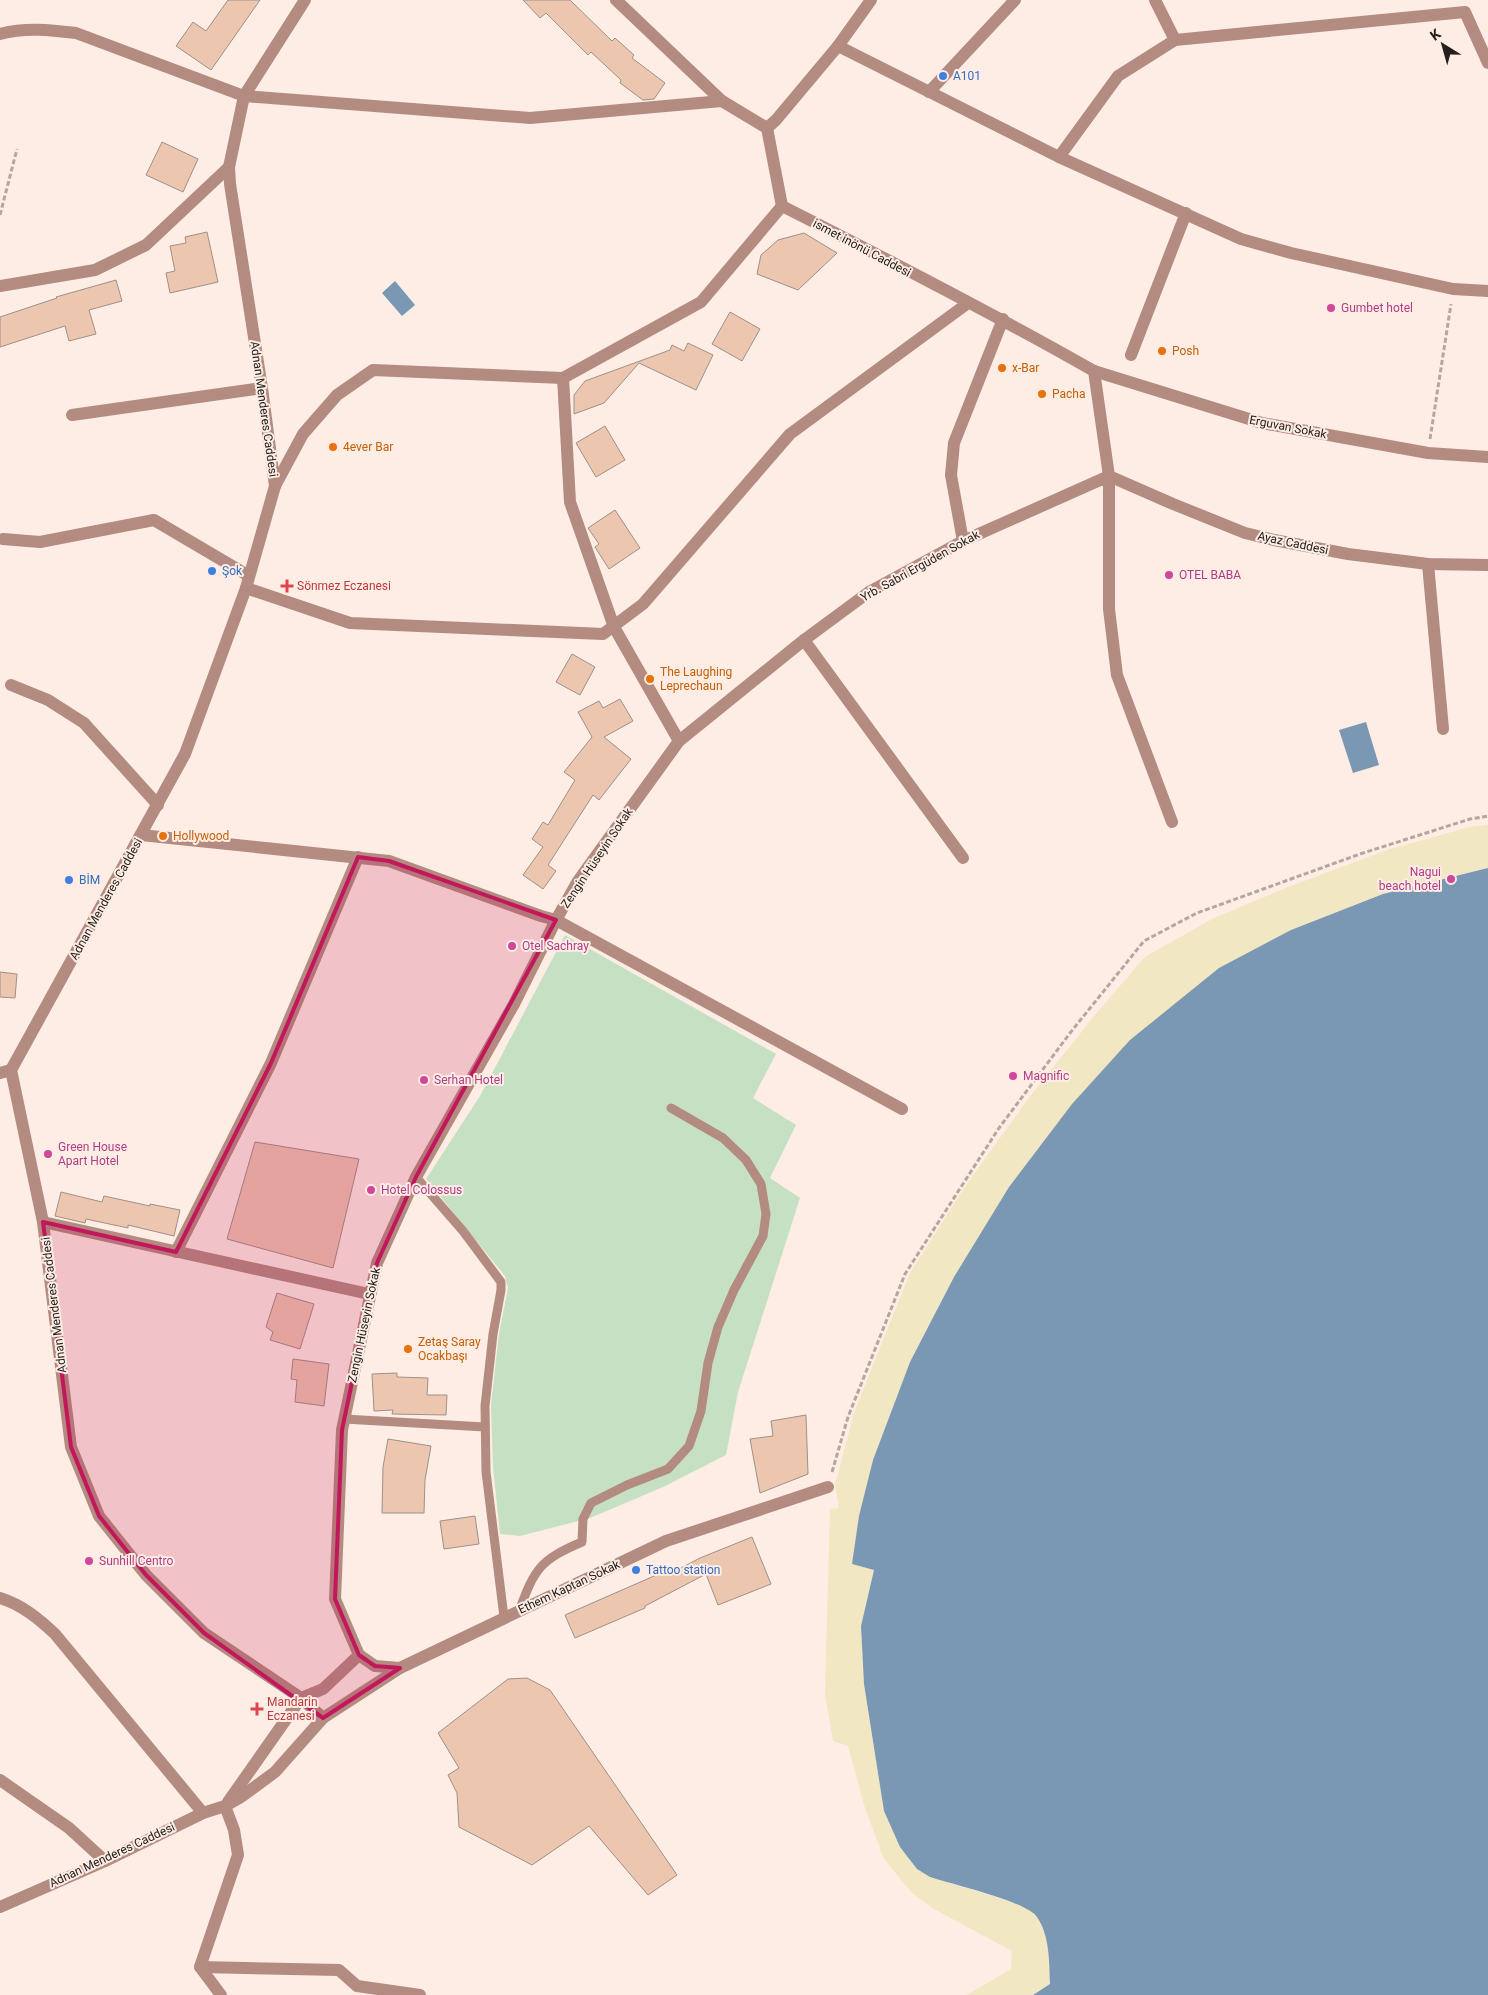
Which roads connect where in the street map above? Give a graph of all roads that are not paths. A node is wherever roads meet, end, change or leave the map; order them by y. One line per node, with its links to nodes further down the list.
1 (305, 0): 11 (street, Adnan Menderes Caddesi)
2 (616, 0): 12 (street)
3 (871, 0): 8 (street)
4 (1015, 0): 10 (street)
5 (1155, 0): 7 (street)
6 (0, 34): 11 (street)
7 (1175, 40): 9 (street); 14 (street)
8 (838, 46): 10 (street); 13 (street)
9 (1488, 63)
10 (929, 92): 14 (street)
11 (244, 96): 12 (street); 15 (street, Adnan Menderes Caddesi)
12 (722, 101): 13 (street)
13 (767, 128): 16 (street)
14 (1059, 157): 17 (street)
15 (229, 167): 18 (street); 25 (street, Adnan Menderes Caddesi)
16 (782, 206): 20 (street, ismet inönü Caddesi); 24 (street)
17 (1186, 213): 19 (street); 22 (street)
18 (0, 286)
19 (1488, 291)
20 (968, 303): 21 (street, ismet inönü Caddesi); 35 (street)
21 (1003, 319): 23 (street, ismet inönü Caddesi); 31 (street)
22 (1131, 355)
23 (1094, 371): 27 (street, Erguvan Sokak); 28 (street)
24 (563, 378): 29 (street); 35 (street)
25 (262, 388): 26 (street); 29 (street, Adnan Menderes Caddesi)
26 (72, 415)
27 (1488, 457)
28 (1109, 476): 31 (street, Yrb. Sabri Ergüden Sokak); 32 (street, Ayaz Caddesi); 41 (street)
29 (275, 486): 34 (street, Adnan Menderes Caddesi)
30 (3, 539): 34 (street)
31 (964, 541): 36 (street, Yrb. Sabri Ergüden Sokak)
32 (1428, 564): 33 (street, Ayaz Caddesi); 38 (street)
33 (1488, 566)
34 (248, 582): 35 (street); 40 (street, Adnan Menderes Caddesi)
35 (614, 627): 39 (street)
36 (804, 640): 39 (street, Yrb. Sabri Ergüden Sokak); 44 (street)
37 (11, 685): 40 (street)
38 (1443, 729)
39 (679, 741): 45 (street, Zengin Hüseyin Sokak)
40 (158, 805): 42 (street, Adnan Menderes Caddesi)
41 (1172, 822)
42 (141, 835): 43 (street); 46 (street, Adnan Menderes Caddesi)
43 (358, 857): 45 (street); 51 (street)
44 (963, 858)
45 (556, 920): 48 (street); 49 (street, Zengin Hüseyin Sokak)
46 (6, 1072): 50 (street, Adnan Menderes Caddesi)
47 (670, 1108): 57 (lane)
48 (902, 1109)
49 (416, 1177): 52 (street, Zengin Hüseyin Sokak); 54 (lane)
50 (44, 1222): 51 (street); 61 (street, Adnan Menderes Caddesi)
51 (176, 1252): 52 (street)
52 (369, 1294): 53 (street, Zengin Hüseyin Sokak)
53 (344, 1419): 54 (lane); 59 (street, Zengin Hüseyin Sokak)
54 (485, 1427): 58 (lane)
55 (828, 1487): 57 (street, Ethem Kaptan Sokak)
56 (0, 1598): 65 (street)
57 (519, 1611): 58 (street, Ethem Kaptan Sokak)
58 (504, 1617): 60 (street, Ethem Kaptan Sokak)
59 (359, 1655): 60 (street); 61 (street)
60 (400, 1668): 62 (street, Ethem Kaptan Sokak)
61 (301, 1698): 62 (street, Adnan Menderes Caddesi); 64 (street)
62 (323, 1718): 64 (street, Ethem Kaptan Sokak)
63 (0, 1780): 66 (street)
64 (225, 1806): 65 (street, Adnan Menderes Caddesi); 68 (street)
65 (203, 1812): 66 (street, Adnan Menderes Caddesi)
66 (105, 1861): 67 (street, Adnan Menderes Caddesi)
67 (0, 1907)
68 (200, 1967): 69 (street); 70 (street)
69 (360, 1990): 71 (street)
70 (221, 1995)
71 (420, 1995)

